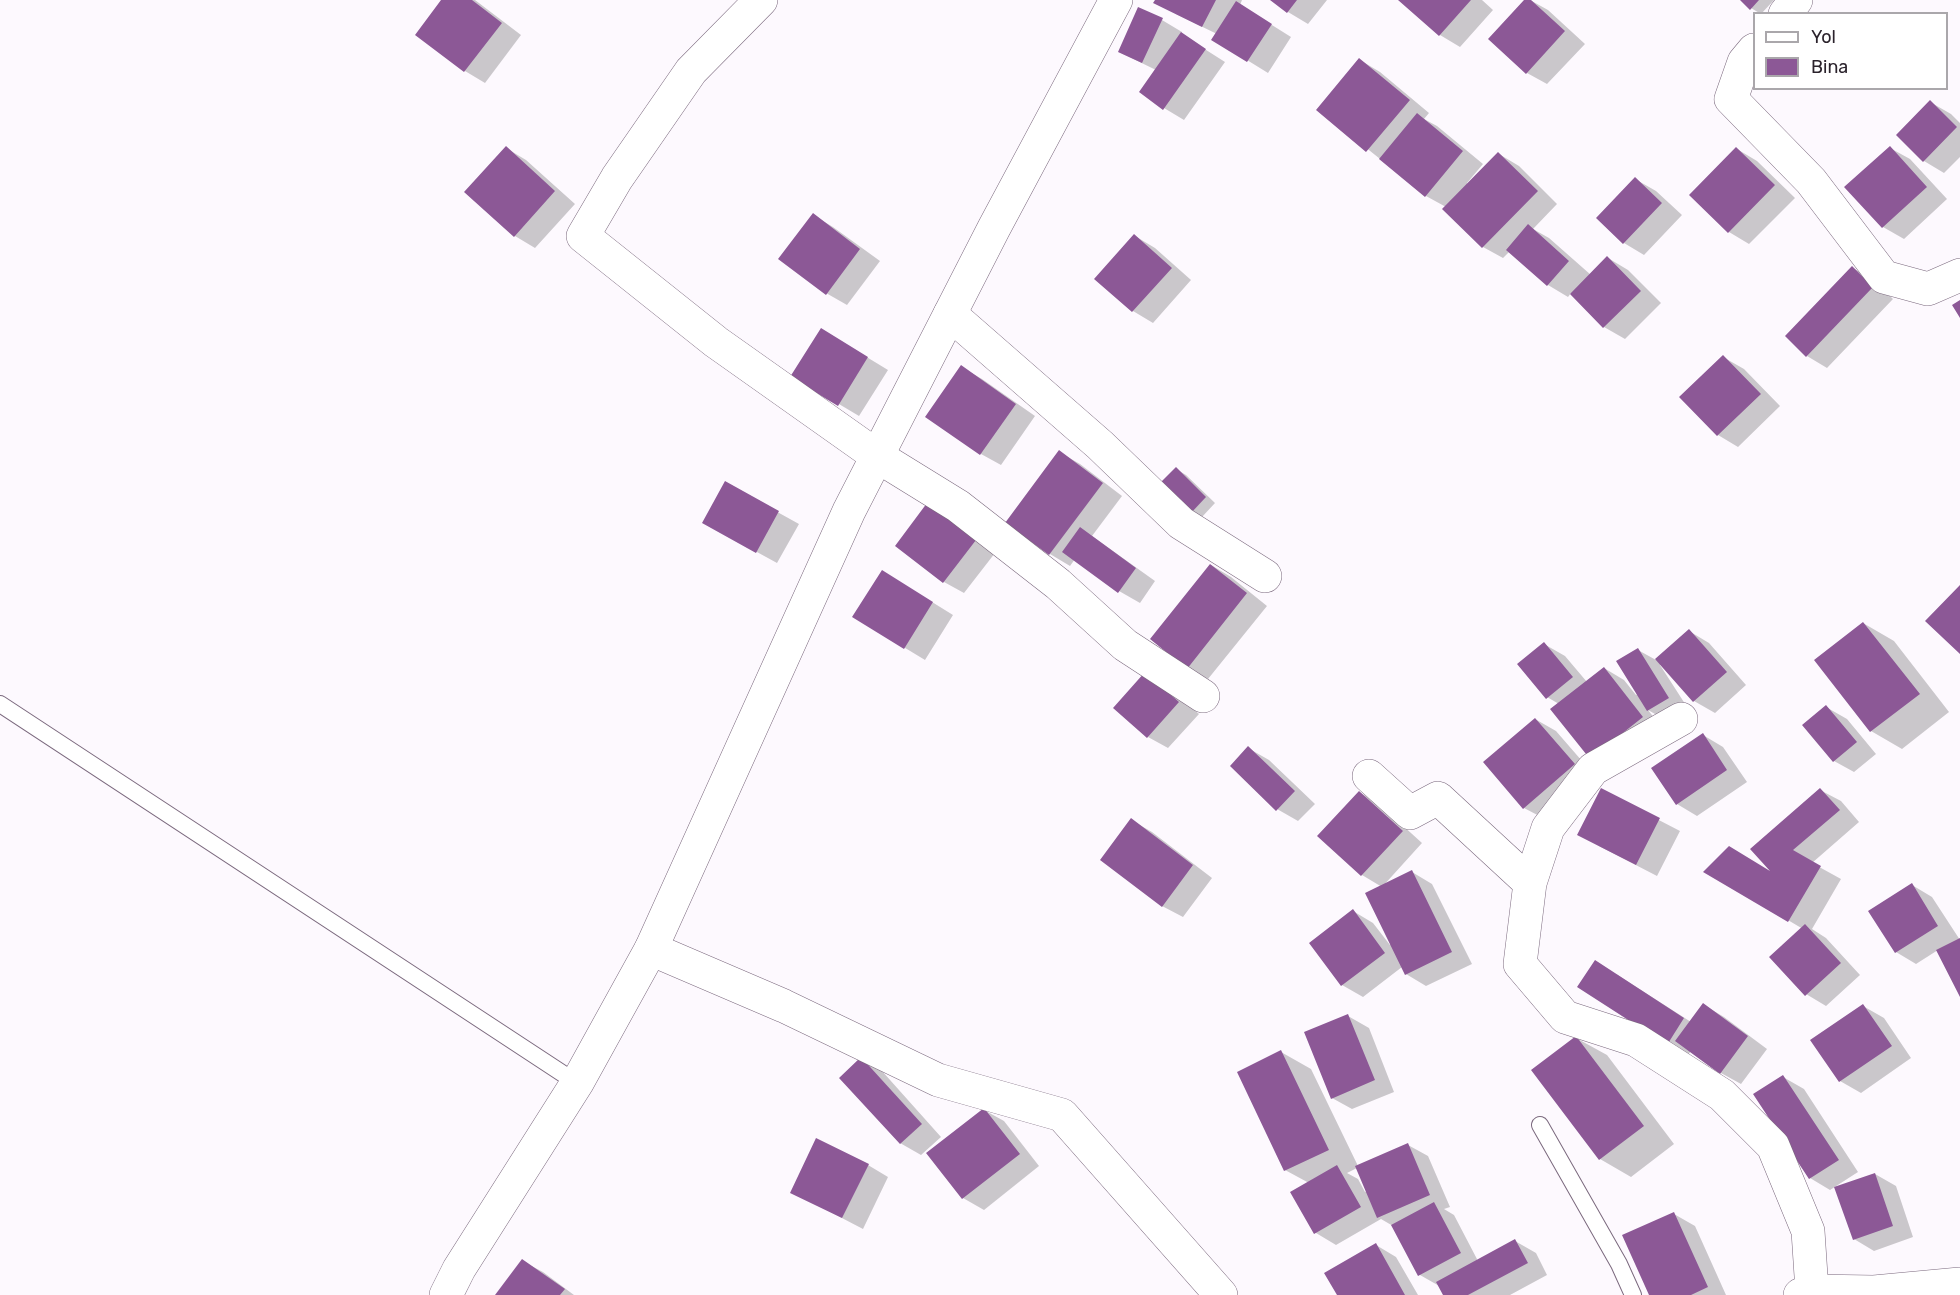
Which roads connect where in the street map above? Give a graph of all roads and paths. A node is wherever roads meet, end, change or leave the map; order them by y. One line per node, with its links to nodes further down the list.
1 (761, 0): 8 (street)
2 (1116, 0): 7 (street)
3 (1796, 0): 4 (street)
4 (1787, 12)
5 (1753, 52): 6 (street)
6 (1960, 275)
7 (950, 314): 8 (street); 9 (street)
8 (877, 456): 10 (street); 15 (street)
9 (1264, 576)
10 (1203, 696)
11 (0, 704): 16 (lane)
12 (1681, 718): 14 (street)
13 (1370, 776): 14 (street)
14 (1530, 883): 19 (street)
15 (651, 949): 16 (street); 22 (street)
16 (578, 1083): 21 (street)
17 (1540, 1125): 23 (lane)
18 (1960, 1284): 20 (street)
19 (1806, 1293): 20 (street)
20 (1875, 1293)
21 (446, 1295)
22 (1221, 1295)
23 (1633, 1295)

